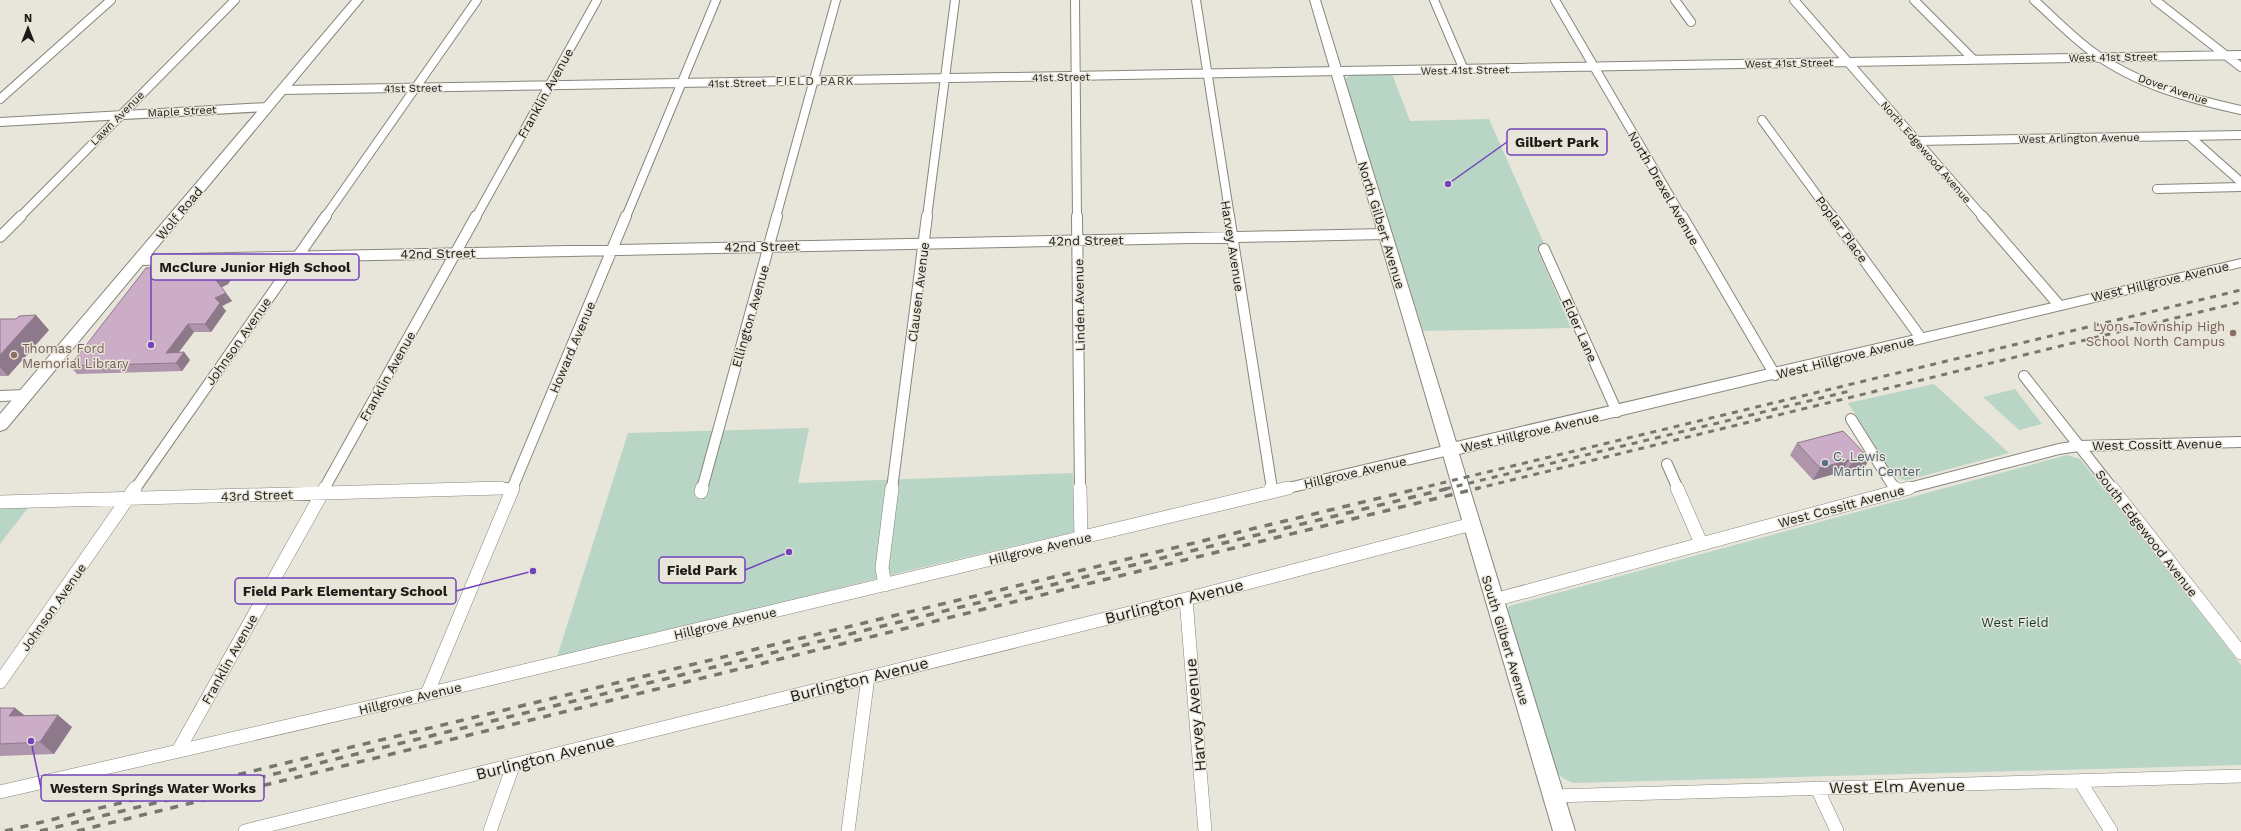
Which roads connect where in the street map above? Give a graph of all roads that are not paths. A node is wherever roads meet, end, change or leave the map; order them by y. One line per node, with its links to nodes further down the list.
1 (112, 0): 37 (street)
2 (235, 0): 40 (street, Lawn Avenue)
3 (358, 0): 36 (street, Wolf Road)
4 (477, 0): 35 (street, Johnson Avenue)
5 (597, 0): 34 (street, Franklin Avenue)
6 (716, 0): 33 (street, Howard Avenue)
7 (836, 0): 32 (street, Ellington Avenue)
8 (955, 0): 31 (street, Clausen Avenue)
9 (1075, 0): 30 (street, Linden Avenue)
10 (1196, 0): 29 (street, Harvey Avenue)
11 (1315, 0): 28 (street, North Gilbert Avenue)
12 (1434, 0): 27 (street)
13 (1555, 0): 25 (street, North Drexel Avenue)
14 (1675, 0): 19 (street)
15 (1794, 0): 24 (street, North Edgewood Avenue)
16 (1914, 0): 23 (street)
17 (2034, 0): 22 (street, Dover Avenue)
18 (2155, 0): 20 (street)
19 (1691, 22)
20 (2226, 55): 21 (street, West 41st Street); 22 (street, West 41st Street); 26 (street)
21 (2241, 55)
22 (2100, 57): 23 (street, West 41st Street); 39 (street, Dover Avenue)
23 (1974, 60): 24 (street, West 41st Street)
24 (1848, 62): 25 (street, West 41st Street); 45 (street, North Edgewood Avenue)
25 (1594, 67): 27 (street, West 41st Street); 63 (street, North Drexel Avenue)
26 (2241, 67)
27 (1464, 70): 28 (street, West 41st Street)
28 (1336, 72): 29 (street, 41st Street); 49 (street, North Gilbert Avenue)
29 (1206, 74): 30 (street, 41st Street); 51 (street, Harvey Avenue)
30 (1076, 77): 31 (street, 41st Street); 52 (street, Linden Avenue)
31 (945, 79): 32 (street, 41st Street); 53 (street, Clausen Avenue)
32 (814, 82): 33 (street, 41st Street); 54 (street, Ellington Avenue)
33 (681, 84): 34 (street, 41st Street); 56 (street, Howard Avenue)
34 (549, 86): 35 (street, 41st Street); 57 (street, Franklin Avenue)
35 (416, 88): 36 (street, 41st Street); 58 (street, Johnson Avenue)
36 (282, 90): 38 (street, Wolf Road)
37 (0, 99)
38 (268, 107): 40 (street, Maple Street); 59 (street, Wolf Road)
39 (2241, 110)
40 (121, 114): 42 (street, Maple Street); 50 (street, Lawn Avenue)
41 (1762, 120): 62 (street, Poplar Place)
42 (0, 122)
43 (2241, 135): 44 (street, West Arlington Avenue)
44 (2189, 136): 45 (street, West Arlington Avenue); 46 (street)
45 (1917, 141): 61 (street, North Edgewood Avenue)
46 (2241, 182)
47 (2241, 187): 48 (street)
48 (2156, 189)
49 (1384, 234): 51 (street, 42nd Street); 72 (street, North Gilbert Avenue)
50 (0, 237)
51 (1232, 237): 52 (street, 42nd Street); 76 (street, Harvey Avenue)
52 (1078, 240): 53 (street, 42nd Street); 82 (street, Linden Avenue)
53 (924, 243): 54 (street, 42nd Street); 84 (street, Clausen Avenue)
54 (770, 246): 56 (street, 42nd Street); 75 (street, Ellington Avenue)
55 (1544, 249): 67 (street, Elder Lane)
56 (613, 250): 57 (street, 42nd Street); 74 (street, Howard Avenue)
57 (457, 253): 58 (street, 42nd Street); 78 (street, Franklin Avenue)
58 (296, 257): 59 (street, 42nd Street); 79 (street, Johnson Avenue)
59 (140, 260): 65 (street, Wolf Road)
60 (2241, 263): 61 (street, West Hillgrove Avenue)
61 (2058, 304): 62 (street, West Hillgrove Avenue)
62 (1921, 338): 63 (street, West Hillgrove Avenue)
63 (1775, 375): 67 (street, West Hillgrove Avenue)
64 (2024, 376): 71 (street, South Edgewood Avenue)
65 (25, 395): 66 (street); 69 (street, Wolf Road)
66 (0, 396)
67 (1616, 412): 72 (street, West Hillgrove Avenue)
68 (1851, 419): 77 (street)
69 (0, 425)
70 (2241, 442): 71 (street, West Cossitt Avenue)
71 (2078, 446): 77 (street, West Cossitt Avenue); 87 (street, South Edgewood Avenue)
72 (1449, 450): 76 (street, Hillgrove Avenue); 81 (street, South Gilbert Avenue)
73 (1667, 464): 83 (street)
74 (514, 488): 78 (street, 43rd Street); 90 (street, Howard Avenue)
75 (701, 492)
76 (1272, 492): 82 (street, Hillgrove Avenue)
77 (1896, 492): 83 (street, West Cossitt Avenue)
78 (321, 493): 79 (street, 43rd Street); 91 (street, Franklin Avenue)
79 (128, 499): 80 (street, 43rd Street); 89 (street, Johnson Avenue)
80 (0, 502)
81 (1472, 524): 85 (street, Burlington Avenue); 86 (street, South Gilbert Avenue)
82 (1081, 538): 84 (street, Hillgrove Avenue)
83 (1700, 542): 86 (street, West Cossitt Avenue)
84 (885, 585): 90 (street, Hillgrove Avenue)
85 (1186, 599): 88 (street, Burlington Avenue); 101 (street, Harvey Avenue)
86 (1494, 600): 97 (street, South Gilbert Avenue)
87 (2241, 653)
88 (868, 677): 92 (street, Burlington Avenue); 100 (street)
89 (0, 682)
90 (427, 694): 91 (street, Hillgrove Avenue)
91 (178, 752): 96 (street, Hillgrove Avenue)
92 (513, 766): 98 (street, Burlington Avenue); 99 (street)
93 (2241, 776): 94 (street, West Elm Avenue)
94 (2081, 783): 95 (street, West Elm Avenue); 104 (street)
95 (1817, 788): 97 (street, West Elm Avenue); 103 (street)
96 (0, 792)
97 (1553, 796): 102 (street, South Gilbert Avenue)
98 (245, 831)
99 (490, 831)
100 (848, 831)
101 (1205, 831)
102 (1564, 831)
103 (1837, 831)
104 (2111, 831)

